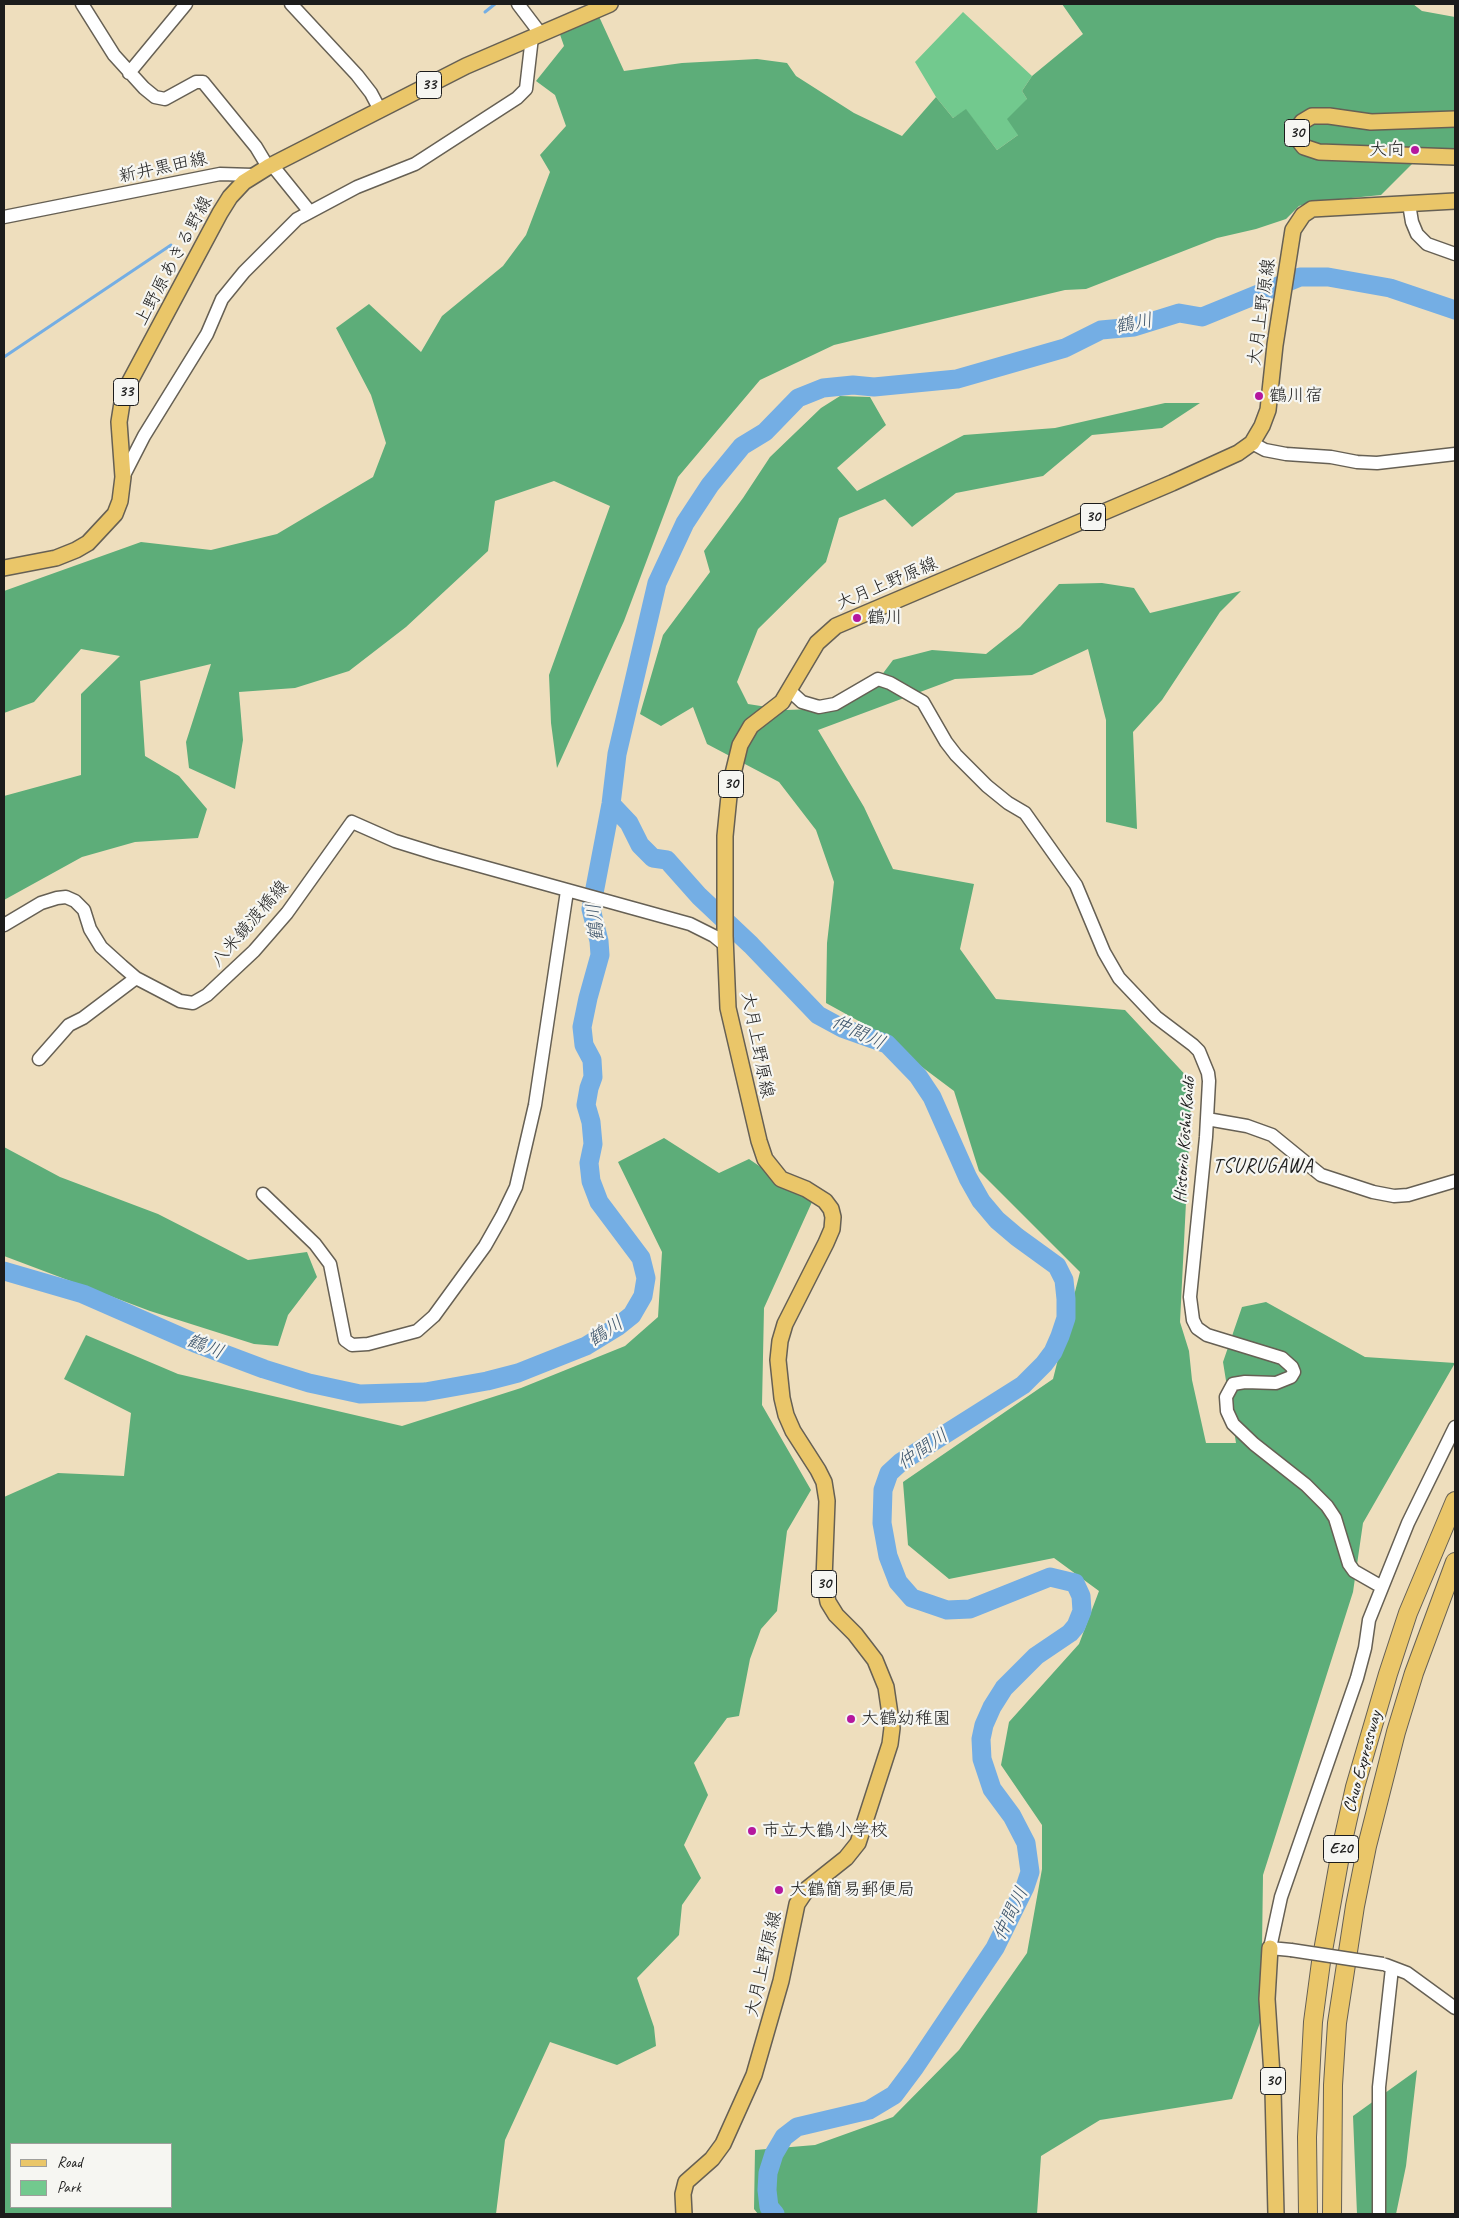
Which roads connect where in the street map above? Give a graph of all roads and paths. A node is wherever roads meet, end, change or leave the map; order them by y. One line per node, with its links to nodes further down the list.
1 (82, 4): 7 (street)
2 (186, 4): 7 (street)
3 (291, 4): 8 (street)
4 (518, 4): 6 (street)
5 (610, 4): 6 (main road, 上野原あきる野線 / 33)
6 (536, 35): 8 (main road, 上野原あきる野線 / 33); 15 (street)
7 (129, 73): 11 (street)
8 (380, 110): 11 (main road, 上野原あきる野線 / 33)
9 (1455, 119): 10 (main road, 30)
10 (1455, 157)
11 (270, 166): 12 (main road, 上野原あきる野線 / 33); 15 (street)
12 (253, 175): 16 (street, 新井黒田線); 20 (main road, 上野原あきる野線 / 33)
13 (1455, 201): 14 (main road, 大月上野原線)
14 (1409, 204): 17 (street); 18 (main road, 大月上野原線)
15 (310, 212): 20 (street)
16 (4, 217)
17 (1455, 254)
18 (1252, 443): 19 (street); 22 (main road, 大月上野原線 / 30)
19 (1455, 454)
20 (123, 476): 21 (main road, 上野原あきる野線 / 33)
21 (4, 568)
22 (790, 691): 25 (main road, 大月上野原線 / 30); 28 (street, Historic Kōshū Kaidō)
23 (567, 891): 25 (street); 26 (street, 八米鏡渡橋線); 30 (street)
24 (4, 924): 26 (street, 八米鏡渡橋線)
25 (725, 941): 38 (main road, 大月上野原線 / 30)
26 (136, 978): 27 (street)
27 (39, 1059)
28 (1207, 1119): 29 (street); 34 (street, Historic Kōshū Kaidō)
29 (1455, 1181)
30 (263, 1194)
31 (1455, 1427): 34 (street)
32 (1455, 1501): 40 (highway, Chuo Expressway / E20)
33 (1455, 1562): 41 (highway, Chuo Expressway / E20)
34 (1382, 1587): 35 (street)
35 (1270, 1948): 36 (street, bridge); 39 (main road, 30)
36 (1388, 1966): 37 (street); 42 (street)
37 (1455, 2008)
38 (684, 2214)
39 (1276, 2214)
40 (1308, 2214)
41 (1332, 2214)
42 (1379, 2214)

